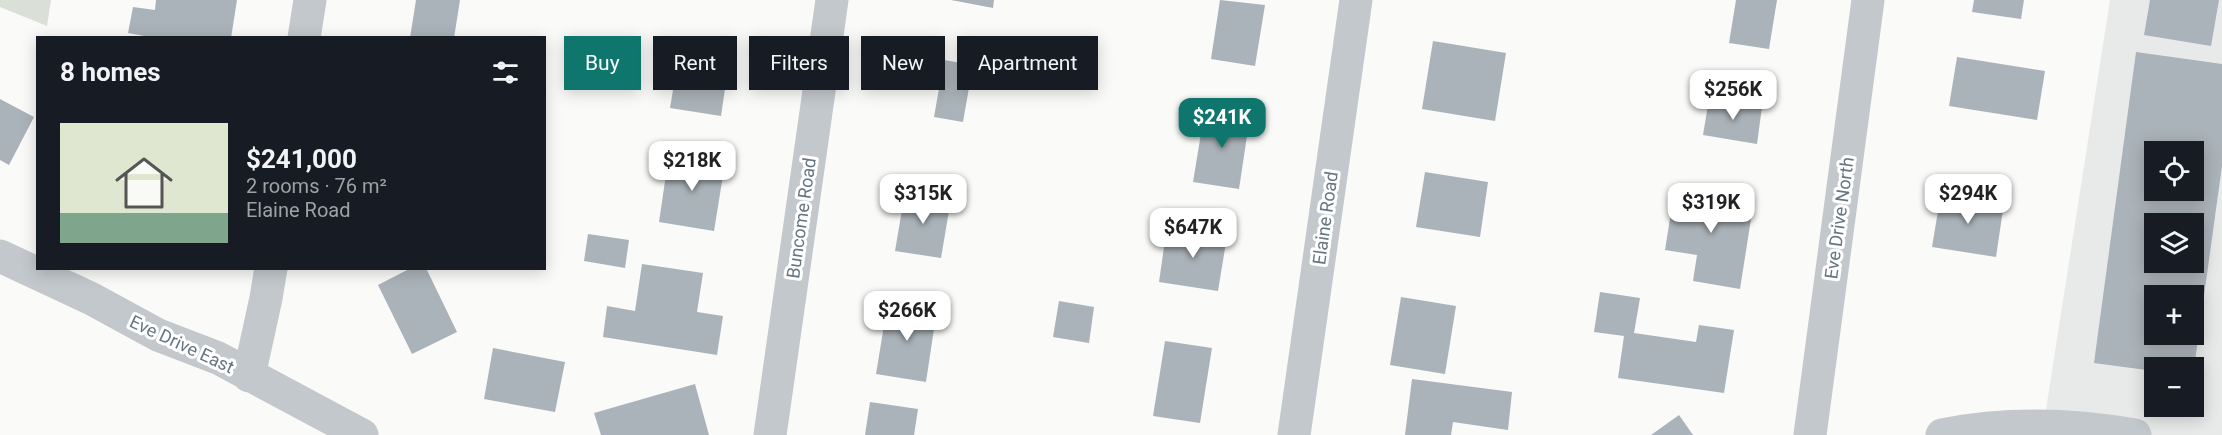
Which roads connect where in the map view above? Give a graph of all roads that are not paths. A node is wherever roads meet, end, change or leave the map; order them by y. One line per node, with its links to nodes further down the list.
1 (310, 0): 5 (street)
2 (832, 0): 10 (street, Buncome Road)
3 (1356, 0): 11 (street, Elaine Road)
4 (1868, 0): 12 (street, Eve Drive North)
5 (304, 36)
6 (0, 256): 8 (street, Eve Drive East)
7 (271, 270): 8 (street)
8 (249, 376): 9 (street, Eve Drive East)
9 (362, 435)
10 (770, 435)
11 (1294, 435)
12 (1810, 435)
13 (1942, 435): 14 (street)
14 (2135, 435)

